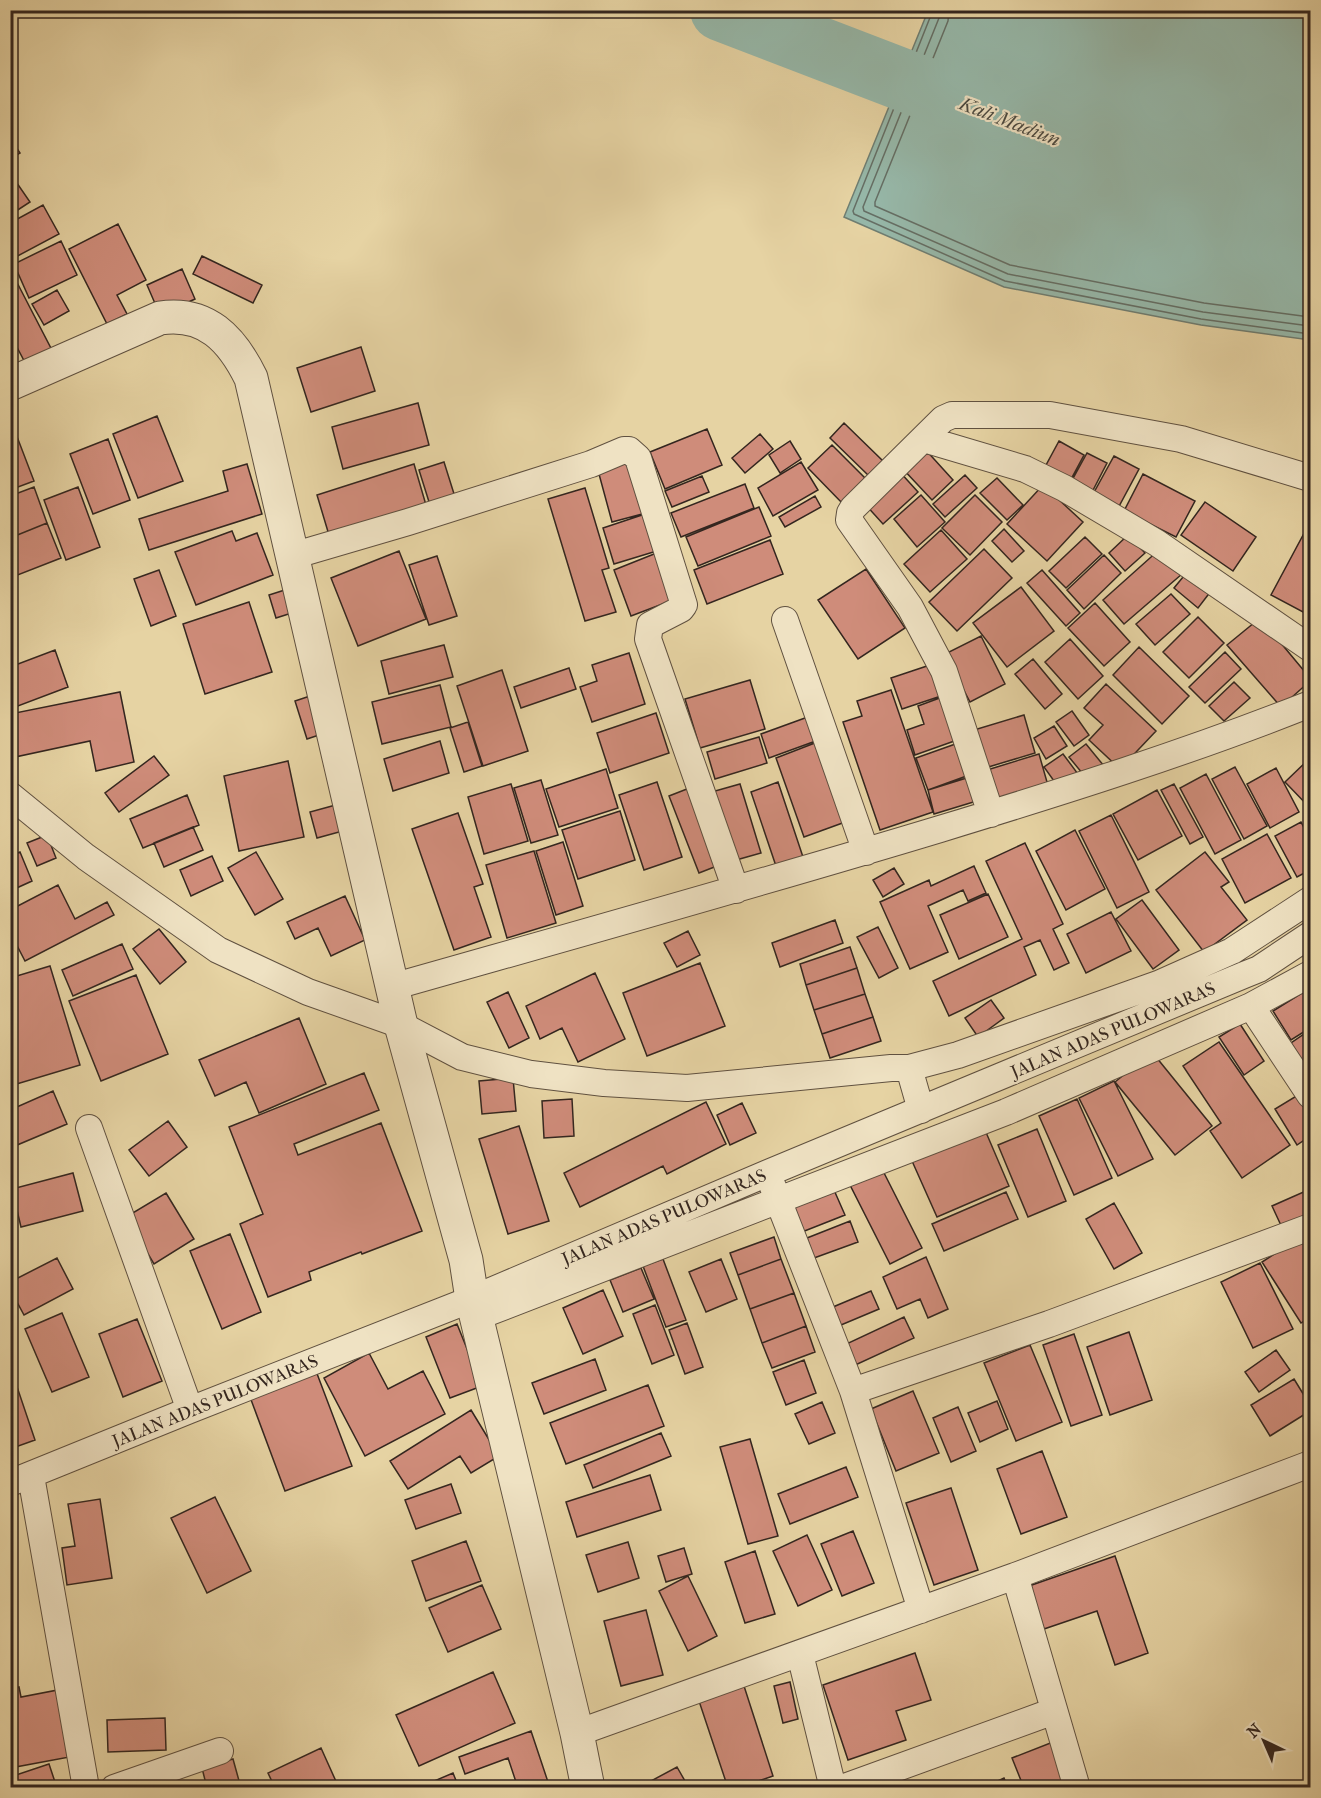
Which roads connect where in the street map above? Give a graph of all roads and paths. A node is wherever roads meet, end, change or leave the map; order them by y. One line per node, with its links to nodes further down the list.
1 (10, 384): 4 (street)
2 (924, 439): 3 (street); 6 (street); 11 (street)
3 (1311, 478)
4 (292, 556): 13 (street); 17 (street)
5 (785, 620): 12 (street)
6 (1311, 648)
7 (1311, 704): 9 (street)
8 (1311, 722): 9 (street)
9 (1257, 725): 11 (street)
10 (10, 795): 19 (street)
11 (991, 813): 12 (street)
12 (866, 852): 13 (street)
13 (736, 890): 17 (street)
14 (1311, 900): 20 (street)
15 (1311, 935): 22 (street, JALAN ADAS PULOWARAS)
16 (1311, 974): 18 (street)
17 (392, 987): 19 (street)
18 (1251, 1006): 21 (street); 25 (street)
19 (401, 1025): 20 (street); 27 (street)
20 (909, 1068): 22 (street)
21 (1311, 1095)
22 (921, 1110): 24 (street, JALAN ADAS PULOWARAS)
23 (89, 1128): 29 (street)
24 (768, 1173): 25 (street); 27 (street, JALAN ADAS PULOWARAS)
25 (777, 1202): 27 (street); 28 (street)
26 (1311, 1227): 28 (street)
27 (474, 1308): 29 (street, JALAN ADAS PULOWARAS); 36 (street)
28 (853, 1391): 33 (street)
29 (190, 1410): 31 (street, JALAN ADAS PULOWARAS)
30 (1311, 1464): 32 (street)
31 (21, 1479): 38 (street)
32 (1015, 1576): 33 (street); 35 (street)
33 (921, 1610): 34 (street)
34 (800, 1654): 36 (street); 41 (street)
35 (1054, 1711): 42 (street); 43 (street)
36 (577, 1733): 40 (street)
37 (220, 1751): 39 (street)
38 (86, 1788)
39 (114, 1788)
40 (588, 1788)
41 (833, 1788)
42 (842, 1788)
43 (1077, 1788)

